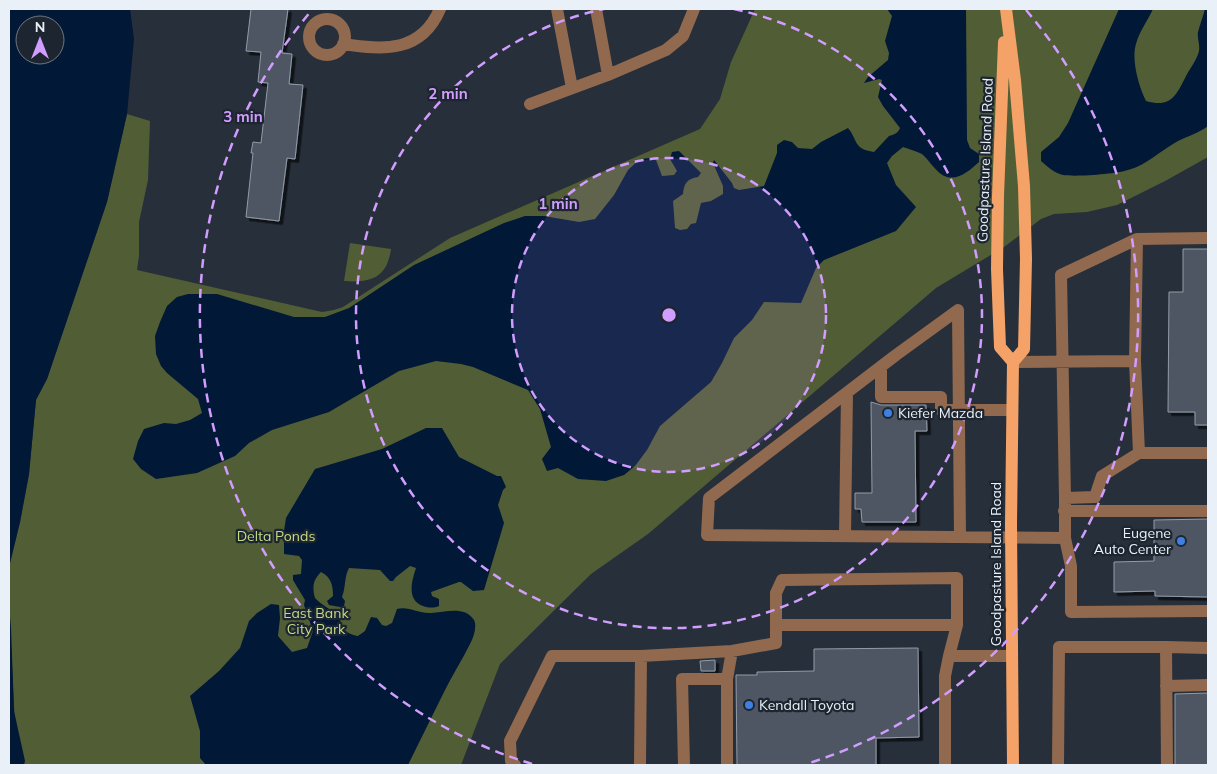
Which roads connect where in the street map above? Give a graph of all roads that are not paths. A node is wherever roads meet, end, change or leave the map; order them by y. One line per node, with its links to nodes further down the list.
1 (440, 9): 6 (lane)
2 (557, 9): 8 (lane)
3 (596, 9): 7 (lane)
4 (694, 9): 7 (lane)
5 (1006, 12): 14 (main road, Goodpasture Island Road); 14 (main road, Goodpasture Island Road)
6 (344, 44)
7 (608, 75): 8 (lane)
8 (572, 88): 9 (lane)
9 (530, 104)
10 (1208, 238): 11 (lane)
11 (1137, 239): 12 (lane); 13 (lane)
12 (1135, 360): 13 (lane); 19 (lane)
13 (1061, 361): 14 (lane); 21 (lane)
14 (1013, 362): 18 (main road, Goodpasture Island Road)
15 (881, 367): 16 (lane); 17 (lane); 17 (lane)
16 (847, 393): 24 (lane); 24 (lane)
17 (960, 410): 18 (lane); 25 (lane)
18 (1012, 410): 26 (main road, Goodpasture Island Road)
19 (1139, 452): 20 (lane); 21 (lane)
20 (1208, 453)
21 (1064, 498): 22 (lane)
22 (1064, 511): 23 (lane); 27 (lane)
23 (1208, 511)
24 (845, 536): 25 (lane)
25 (960, 537): 26 (lane)
26 (1011, 538): 27 (lane); 36 (main road, Goodpasture Island Road)
27 (1065, 538): 28 (lane)
28 (1208, 611)
29 (776, 625): 30 (lane); 30 (lane); 33 (lane)
30 (957, 625): 35 (lane)
31 (1166, 647): 32 (lane); 39 (lane); 46 (lane)
32 (1208, 648)
33 (732, 651): 34 (lane); 37 (lane)
34 (642, 656): 40 (lane); 41 (lane)
35 (949, 656): 36 (lane); 44 (lane)
36 (1012, 656): 45 (main road, Goodpasture Island Road)
37 (727, 679): 42 (lane); 43 (lane)
38 (1208, 685): 39 (lane)
39 (1166, 686): 47 (lane)
40 (514, 765)
41 (640, 765)
42 (684, 765)
43 (727, 765)
44 (945, 765)
45 (1013, 765)
46 (1058, 765)
47 (1167, 765)

